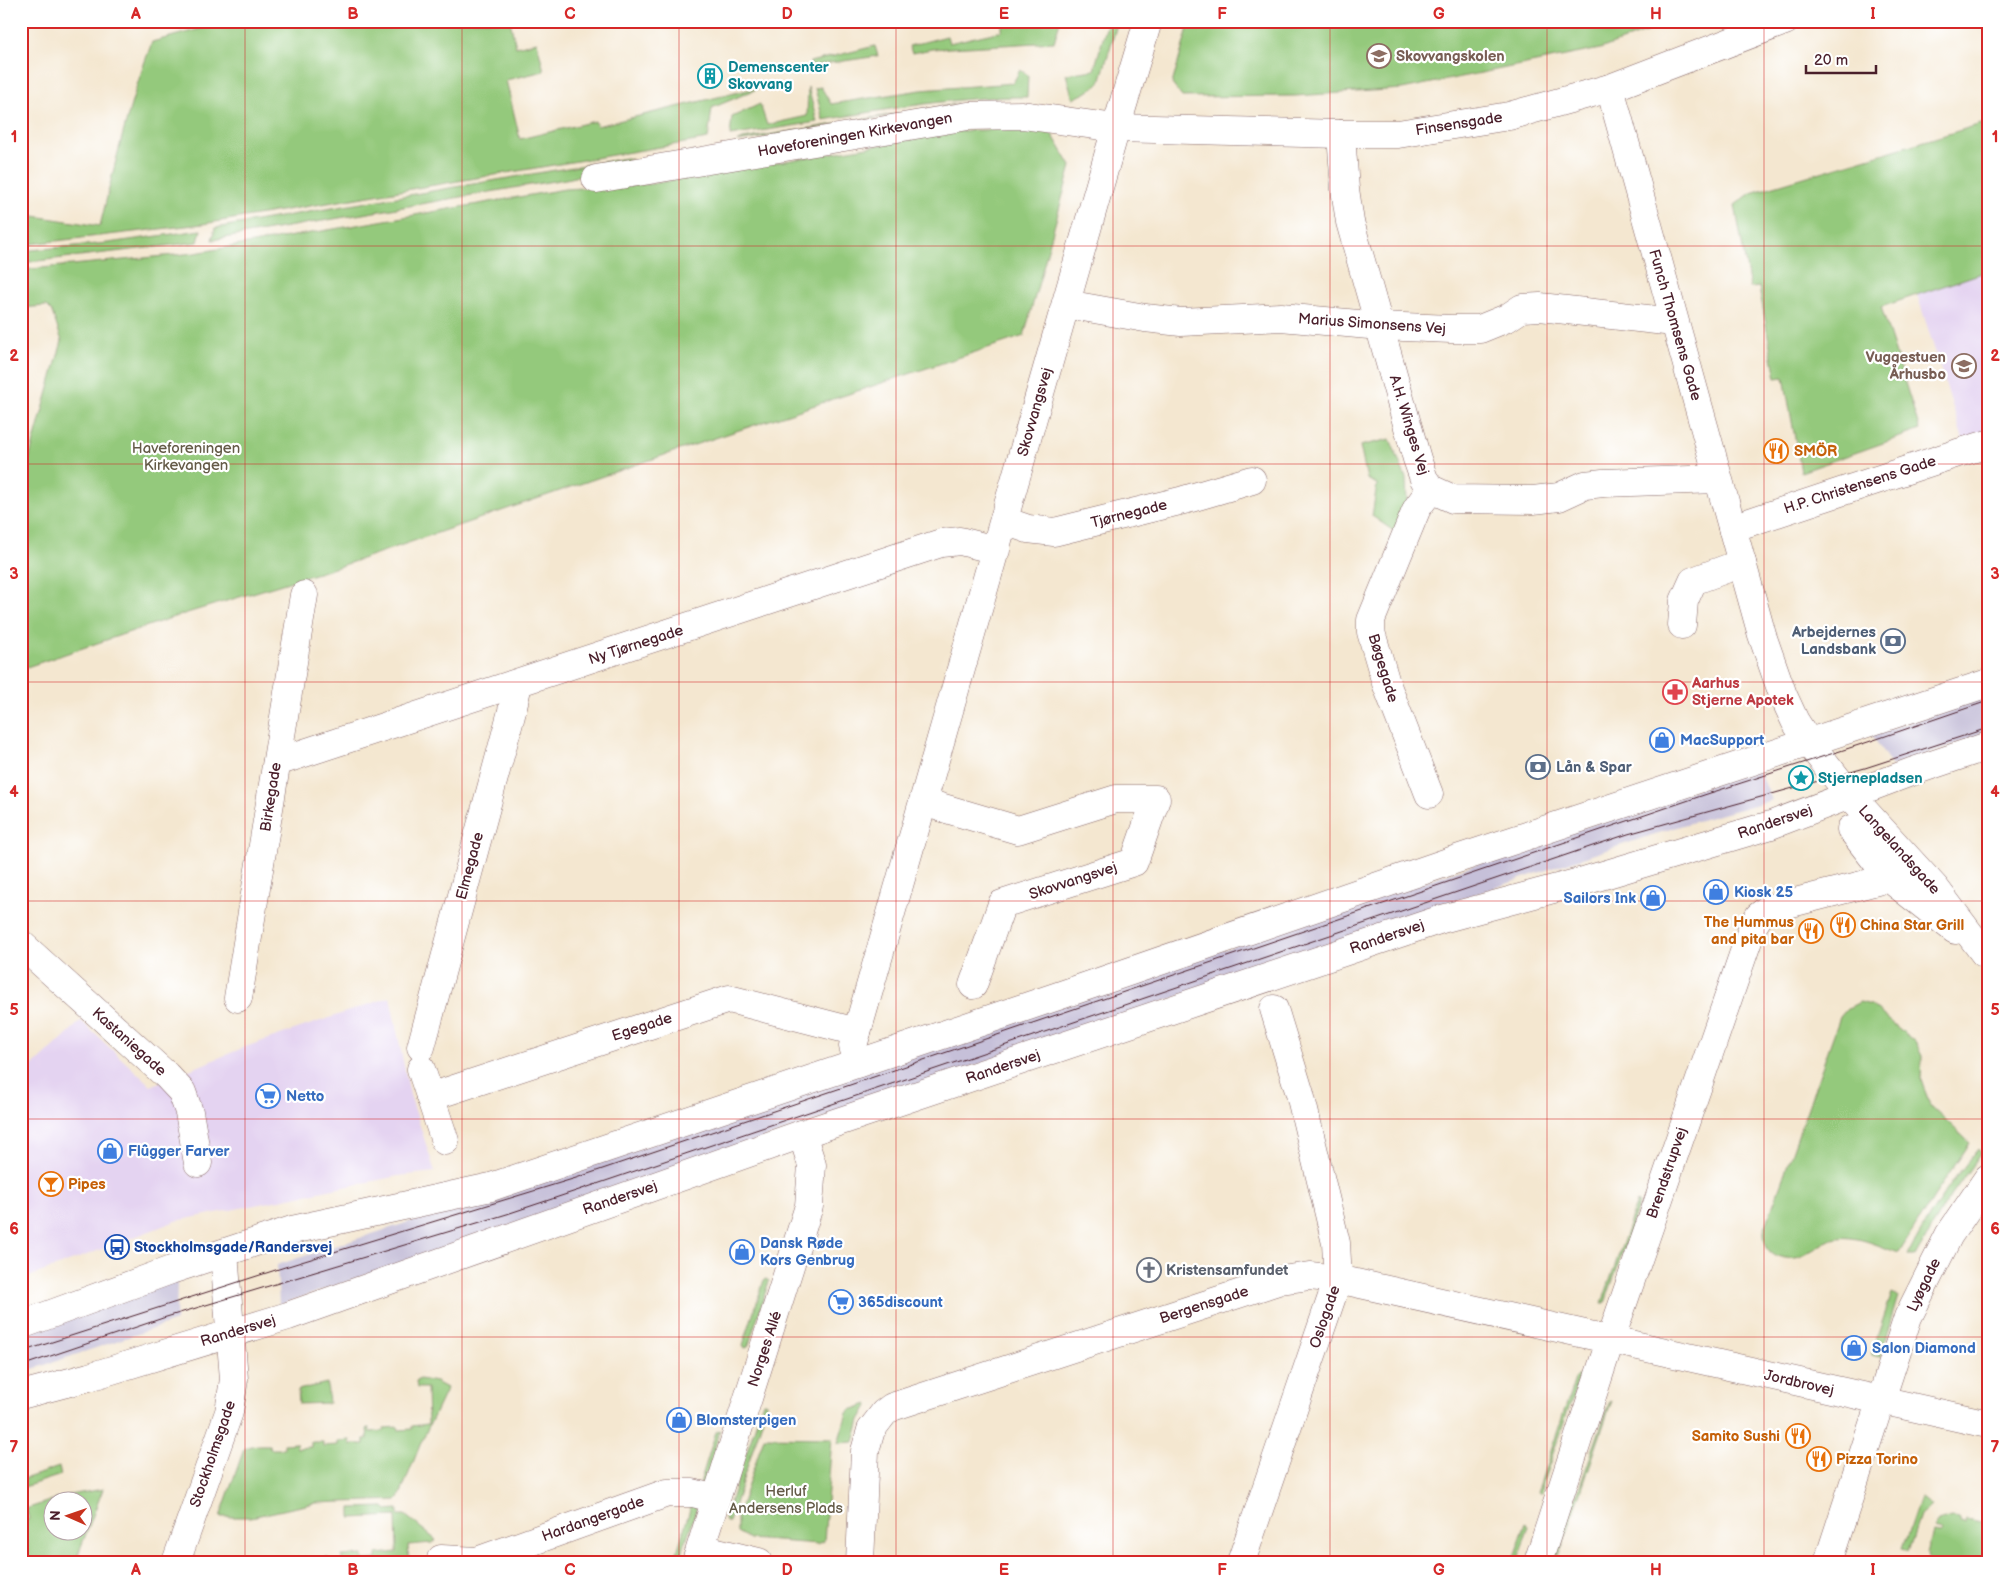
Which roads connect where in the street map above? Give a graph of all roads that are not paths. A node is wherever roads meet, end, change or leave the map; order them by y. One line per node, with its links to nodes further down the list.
1 (1148, 21): 4 (street, Skovvangsvej)
2 (1785, 21): 3 (street, Finsensgade)
3 (1610, 88): 5 (street, Finsensgade); 8 (street, Funch Thomsens Gade)
4 (1116, 128): 5 (street, Finsensgade); 6 (street, Haveforeningen Kirkevangen); 7 (street, Skovvangsvej)
5 (1341, 134): 9 (street, A.H. Winges Vej)
6 (596, 179)
7 (1066, 304): 9 (street, Marius Simonsens Vej); 14 (street, Skovvangsvej)
8 (1674, 322): 9 (street, Marius Simonsens Vej); 11 (street, Funch Thomsens Gade)
9 (1380, 326): 13 (street, A.H. Winges Vej)
10 (1988, 444): 15 (street, H.P. Christensens Gade)
11 (1718, 479): 13 (street, A.H. Winges Vej); 15 (street, Funch Thomsens Gade)
12 (1252, 480): 14 (street, Tjørnegade)
13 (1431, 489): 25 (street, Bøgegade)
14 (1005, 521): 16 (street, Skovvangsvej)
15 (1732, 528): 17 (street, Funch Thomsens Gade)
16 (996, 550): 21 (street, Ny Tjørnegade); 27 (street, Skovvangsvej)
17 (1742, 563): 19 (street); 22 (street, Funch Thomsens Gade)
18 (304, 595): 24 (street, Birkegade)
19 (1682, 625)
20 (1988, 683): 22 (street)
21 (518, 684): 24 (street, Ny Tjørnegade); 37 (street, Elmegade)
22 (1809, 743): 26 (street, Funch Thomsens Gade); 36 (street)
23 (1988, 746): 26 (street, Randersvej)
24 (277, 762): 33 (street, Birkegade)
25 (1429, 794)
26 (1850, 795): 31 (street, Langelandsgade); 38 (street, Randersvej)
27 (923, 802): 32 (street, Skovvangsvej); 35 (street, Skovvangsvej)
28 (1851, 829): 29 (street, Langelandsgade)
29 (1889, 878): 31 (street, Langelandsgade); 46 (street, Brendstrupvej)
30 (21, 944): 40 (street, Kastaniegade)
31 (1986, 955)
32 (973, 985)
33 (238, 998)
34 (1274, 1009): 43 (street, Oslogade)
35 (857, 1032): 36 (street, Skovvangsvej); 37 (street, Egegade)
36 (858, 1063): 42 (street)
37 (430, 1096): 39 (street)
38 (802, 1134): 45 (street, Randersvej); 50 (street, Norges Allé)
39 (444, 1141)
40 (198, 1163)
41 (1988, 1178): 48 (street, Lyøgade)
42 (224, 1253): 44 (street); 45 (street, Stockholmsgade)
43 (1338, 1280): 46 (street, Bergensgade); 55 (street, Bergensgade); 56 (street, Oslogade)
44 (21, 1325)
45 (230, 1333): 47 (street, Randersvej); 53 (street, Stockholmsgade)
46 (1610, 1341): 48 (street, Jordbrovej); 57 (street, Brendstrupvej)
47 (21, 1395)
48 (1881, 1402): 49 (street, Jordbrovej); 58 (street, Lyøgade)
49 (1988, 1424)
50 (716, 1499): 51 (street, Norges Allé); 52 (street, Hardangergade)
51 (699, 1555): 54 (street)
52 (441, 1559)
53 (176, 1562)
54 (759, 1562)
55 (860, 1562)
56 (1241, 1562)
57 (1538, 1562)
58 (1828, 1562)

